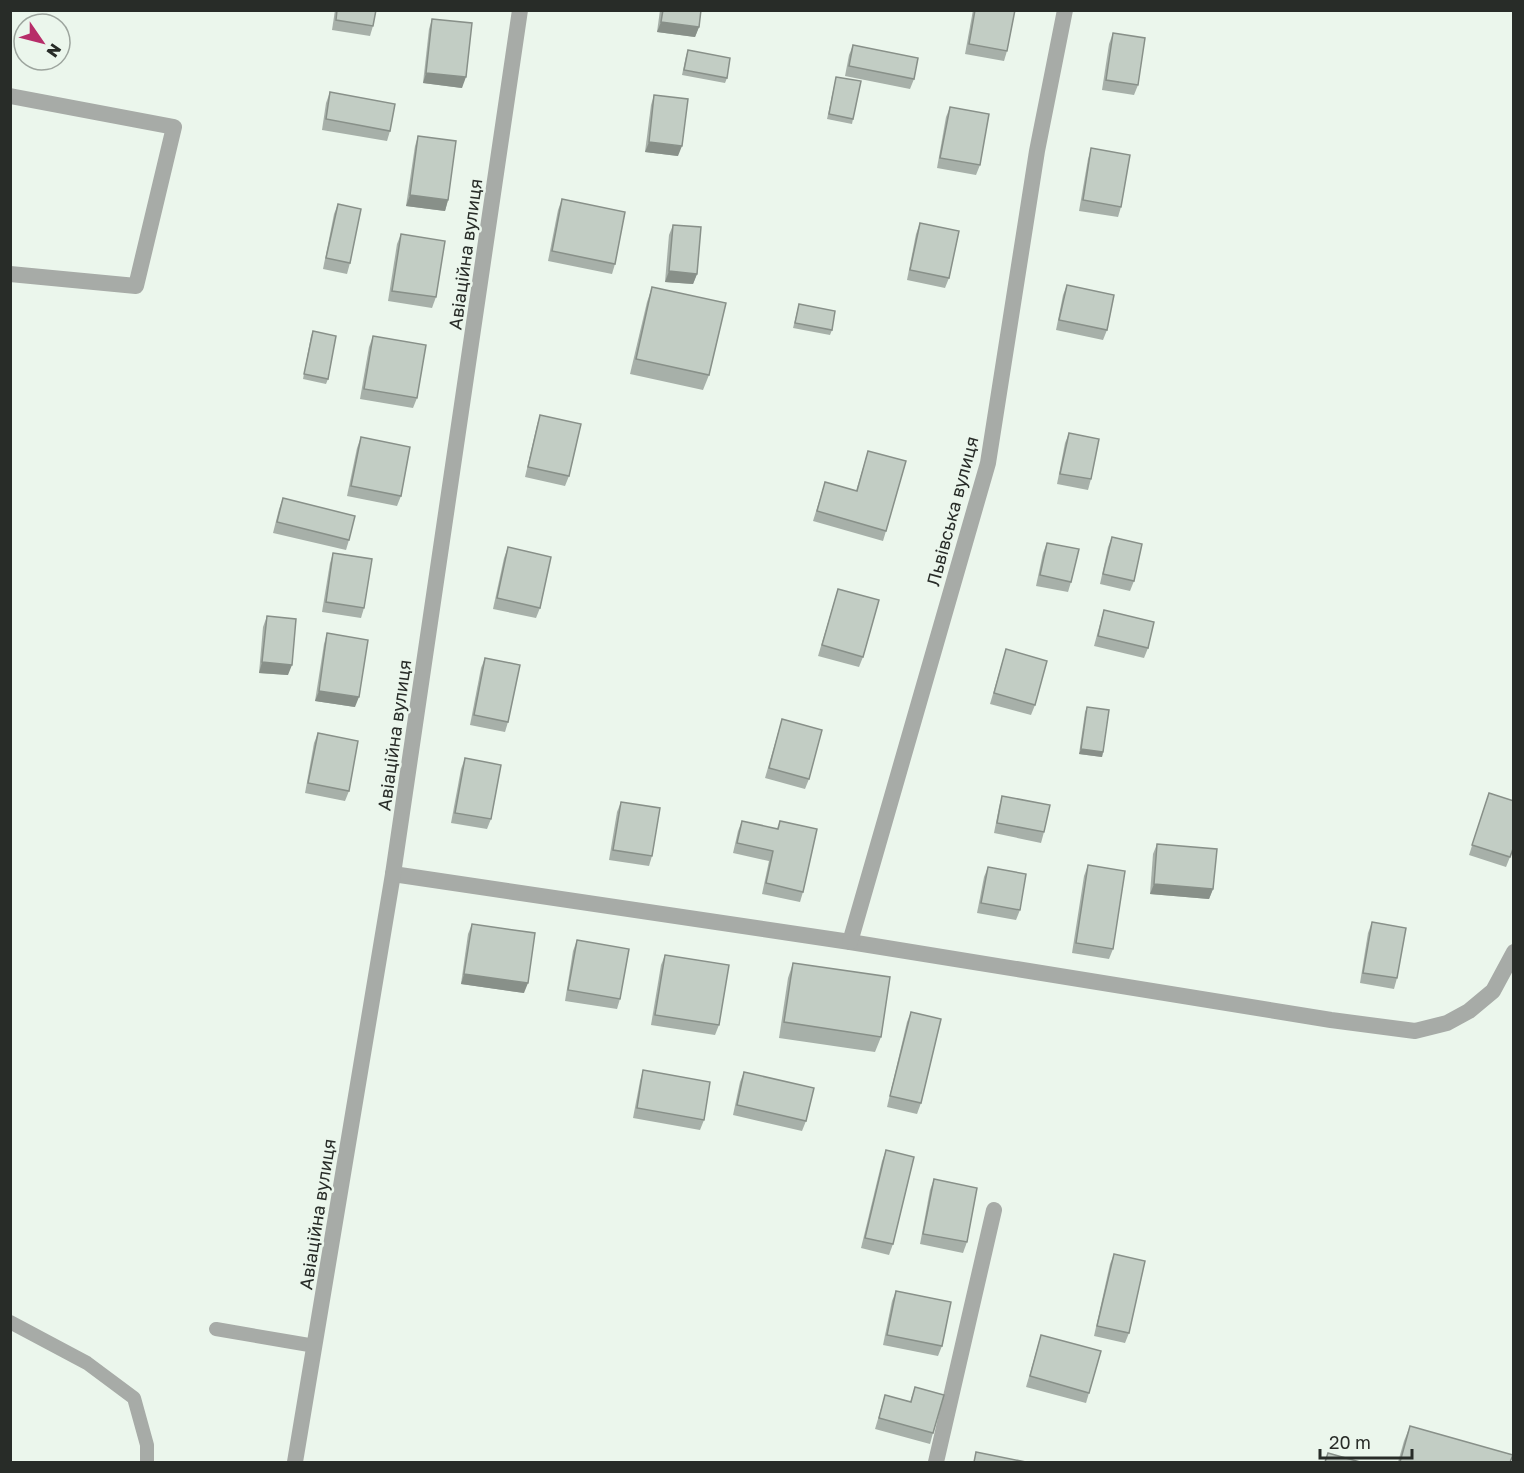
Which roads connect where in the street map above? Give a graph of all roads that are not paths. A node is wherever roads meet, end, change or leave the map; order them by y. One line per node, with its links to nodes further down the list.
1 (520, 10): 5 (street, Авіаційна вулиця)
2 (1065, 10): 6 (street, Львівська вулиця)
3 (10, 96): 4 (street)
4 (10, 274)
5 (393, 874): 6 (street); 11 (street, Авіаційна вулиця)
6 (850, 942): 7 (street)
7 (1514, 952)
8 (994, 1210): 14 (street)
9 (10, 1322): 12 (lane)
10 (216, 1329): 11 (lane)
11 (315, 1346): 13 (street, Авіаційна вулиця)
12 (147, 1462)
13 (295, 1462)
14 (936, 1462)

